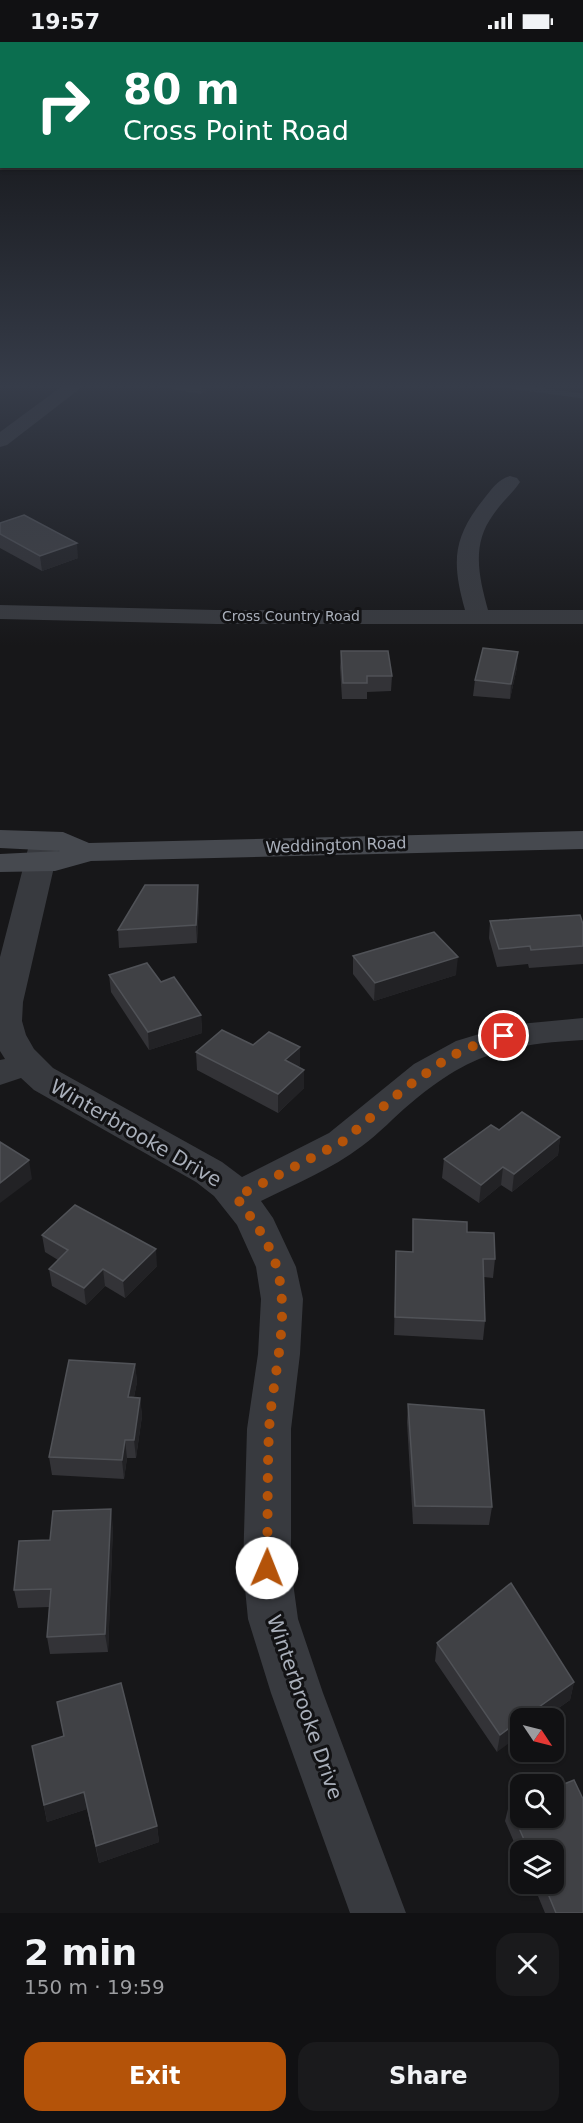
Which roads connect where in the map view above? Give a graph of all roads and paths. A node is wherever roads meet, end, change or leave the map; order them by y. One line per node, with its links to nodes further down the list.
1 (510, 482): 3 (street)
2 (0, 612): 3 (street, Cross Country Road)
3 (478, 615): 4 (street, Cross Country Road)
4 (583, 617)
5 (0, 839): 7 (main road, Weddington Road)
6 (583, 840): 7 (main road, Weddington Road)
7 (28, 856): 9 (street, Winterbrooke Drive)
8 (583, 1029): 10 (street)
9 (14, 1068): 10 (street, Winterbrooke Drive)
10 (236, 1197): 11 (street, Winterbrooke Drive)
11 (378, 1913)

